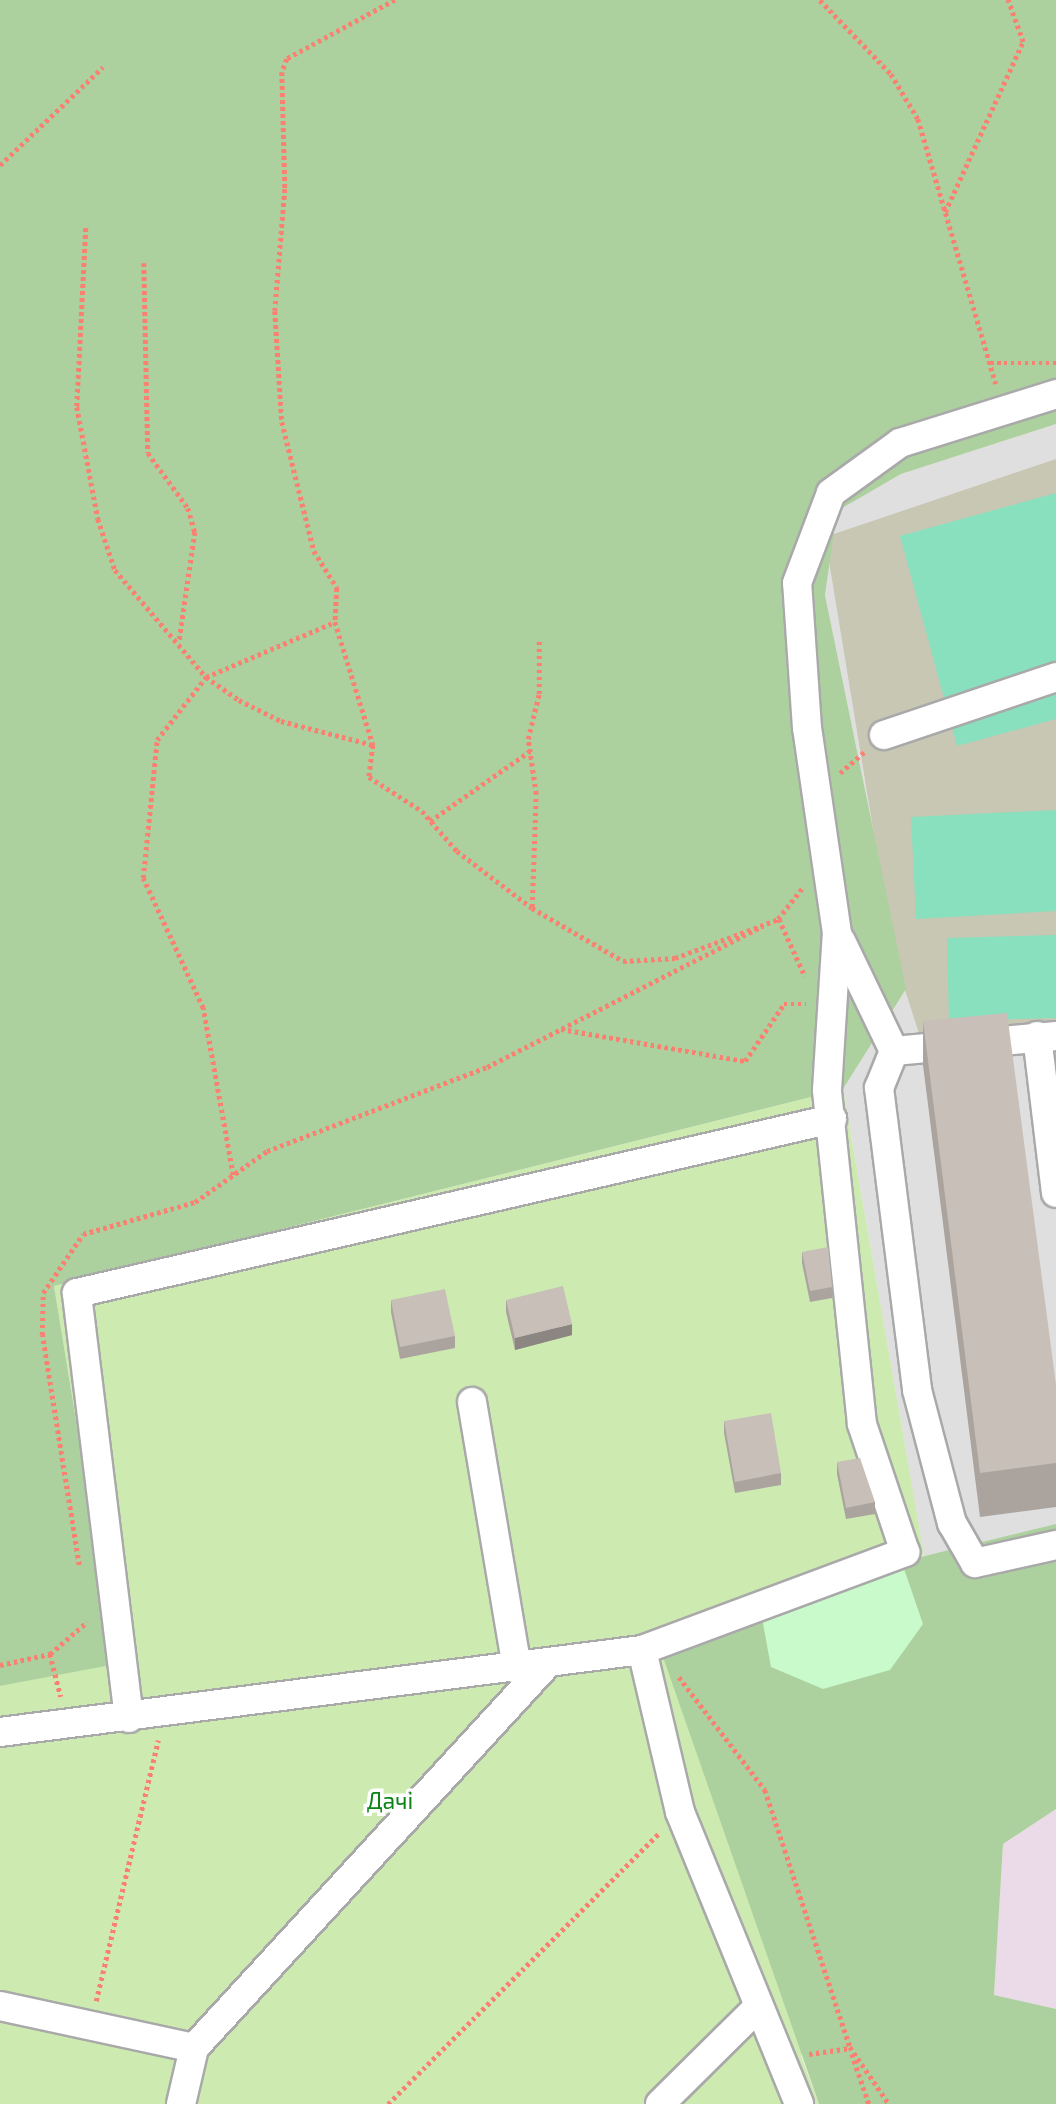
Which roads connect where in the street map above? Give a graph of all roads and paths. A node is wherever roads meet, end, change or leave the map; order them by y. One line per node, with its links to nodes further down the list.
1 (396, 0): 13 (path)
2 (820, 0): 6 (path)
3 (1008, 0): 6 (path)
4 (103, 67): 5 (path)
5 (0, 164)
6 (944, 212): 9 (path)
7 (86, 228): 15 (path)
8 (144, 263): 15 (path)
9 (990, 363): 10 (path); 12 (path)
10 (1056, 363)
11 (1056, 394): 12 (street)
12 (1004, 407): 21 (street)
13 (335, 622): 16 (path); 19 (path)
14 (539, 640): 20 (path)
15 (178, 644): 16 (path)
16 (206, 677): 19 (path); 31 (path)
17 (1056, 677): 18 (street)
18 (884, 735): 21 (path)
19 (373, 745): 22 (path)
20 (530, 751): 22 (path); 23 (path)
21 (817, 793): 24 (street)
22 (430, 821): 23 (path)
23 (532, 908): 25 (path)
24 (837, 933): 26 (street); 29 (street)
25 (806, 979)
26 (834, 1021): 27 (path); 30 (street)
27 (560, 1029)
28 (1046, 1036): 29 (street); 32 (street)
29 (894, 1051): 34 (street)
30 (832, 1119): 35 (street); 40 (street)
31 (233, 1175)
32 (1056, 1192)
33 (472, 1402): 38 (street)
34 (1056, 1545)
35 (642, 1650): 37 (street); 43 (street); 47 (path)
36 (50, 1654): 41 (path)
37 (546, 1665): 38 (street); 48 (street)
38 (517, 1669): 39 (street)
39 (164, 1713): 40 (street); 46 (path)
40 (129, 1717): 41 (street)
41 (66, 1720): 42 (street)
42 (0, 1732)
43 (680, 1812): 45 (street); 51 (path)
44 (0, 2006): 46 (street)
45 (757, 2008): 49 (street); 52 (street)
46 (90, 2025): 48 (street)
47 (849, 2046): 49 (path); 54 (path); 55 (path)
48 (194, 2048): 50 (street)
49 (783, 2063): 53 (street)
50 (181, 2104)
51 (388, 2104)
52 (660, 2104)
53 (799, 2104)
54 (869, 2104)
55 (888, 2104)

